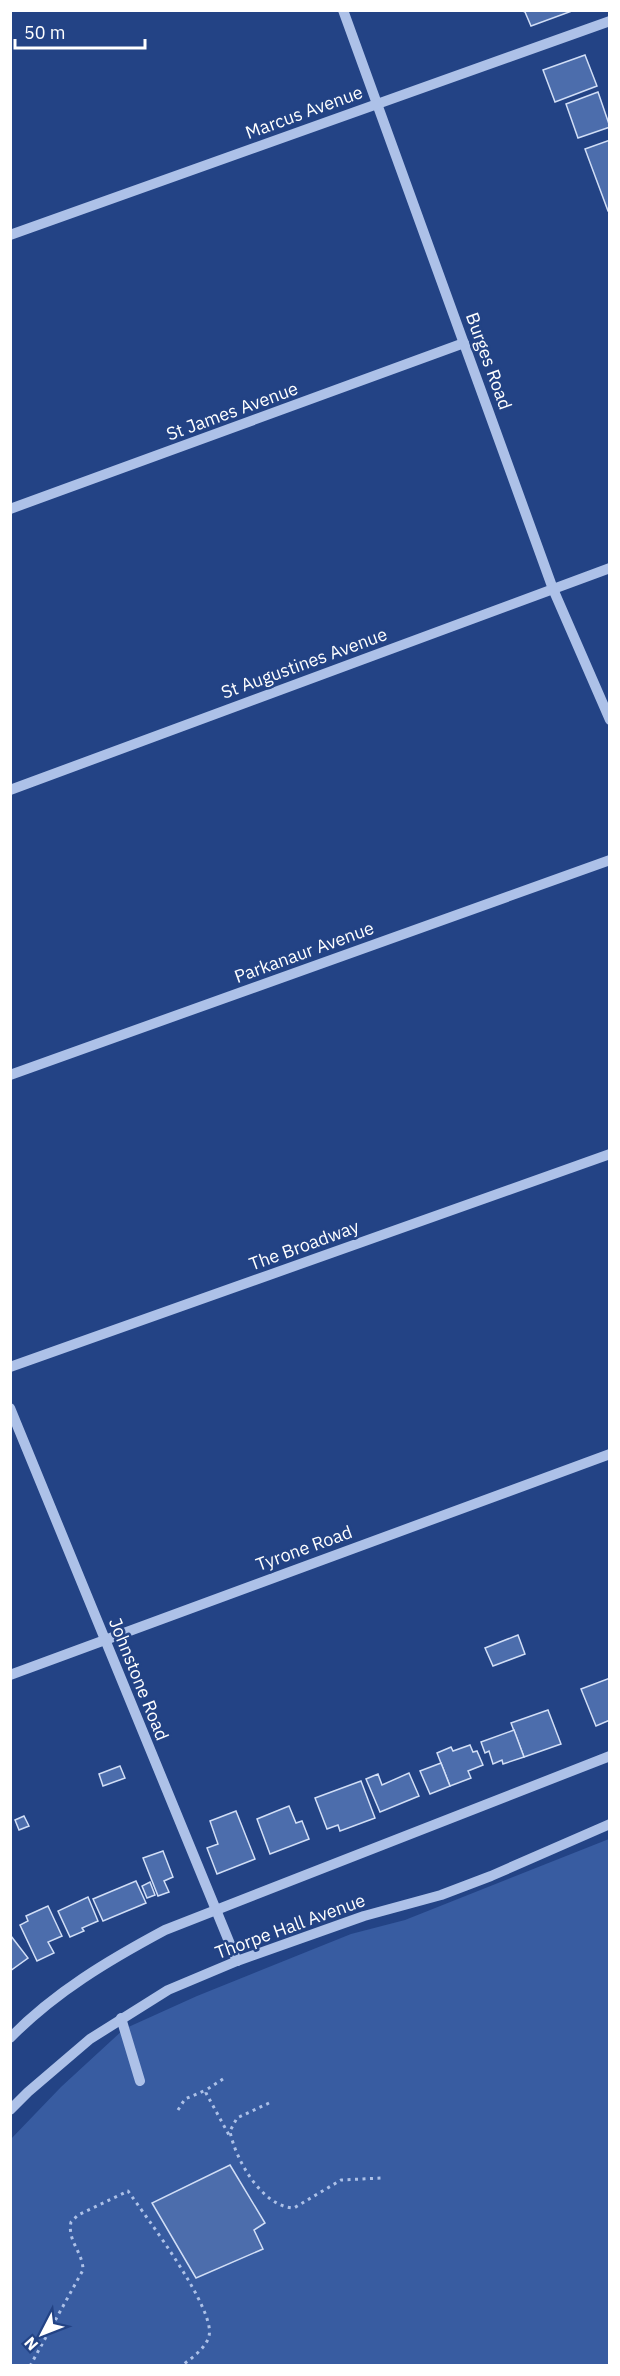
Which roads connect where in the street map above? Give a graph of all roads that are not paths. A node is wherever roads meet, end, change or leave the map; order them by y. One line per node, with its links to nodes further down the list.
1 (343, 10): 3 (street, Burges Road)
2 (609, 21): 3 (street, Marcus Avenue)
3 (377, 104): 4 (street, Marcus Avenue); 5 (street, Burges Road)
4 (10, 235)
5 (464, 343): 6 (street, St James Avenue); 8 (street, Burges Road)
6 (10, 509)
7 (609, 568): 8 (street, St Augustines Avenue)
8 (553, 589): 9 (street, Burges Road); 10 (street, St Augustines Avenue)
9 (609, 720)
10 (10, 790)
11 (609, 860): 12 (street, Parkanaur Avenue)
12 (10, 1075)
13 (609, 1154): 14 (street, The Broadway)
14 (10, 1367)
15 (10, 1408): 17 (street, Johnstone Road)
16 (609, 1454): 17 (street, Tyrone Road)
17 (105, 1639): 18 (street, Tyrone Road); 21 (street, Johnstone Road)
18 (10, 1675)
19 (609, 1756): 21 (street)
20 (609, 1824): 22 (street, Thorpe Hall Avenue)
21 (215, 1911): 22 (street, Johnstone Road); 24 (street)
22 (237, 1961): 23 (street, Thorpe Hall Avenue)
23 (121, 2018): 25 (street); 26 (street, Thorpe Hall Avenue)
24 (10, 2038)
25 (141, 2081)
26 (10, 2110)

